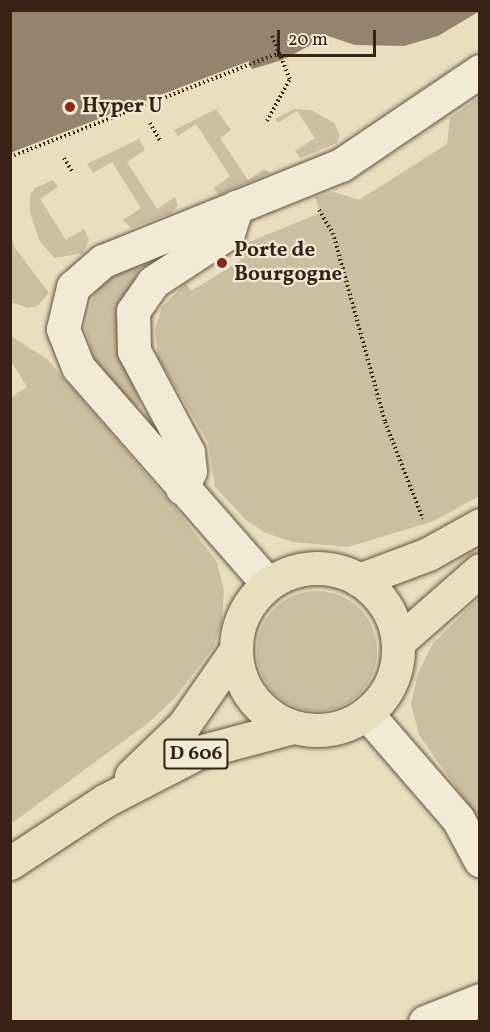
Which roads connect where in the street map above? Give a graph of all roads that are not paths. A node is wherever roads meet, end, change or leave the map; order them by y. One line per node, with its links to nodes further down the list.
1 (480, 71): 2 (street)
2 (237, 206): 3 (street); 3 (street)
3 (182, 488): 7 (street)
4 (480, 525): 6 (main road)
5 (480, 570): 8 (main road)
6 (359, 580): 7 (main road); 8 (main road)
7 (268, 584): 9 (main road)
8 (398, 642): 10 (main road)
9 (236, 650): 11 (main road); 12 (main road, D 606)
10 (367, 714): 11 (main road); 13 (street)
11 (293, 727): 12 (main road, D 606)
12 (106, 800): 14 (main road, D 606)
13 (480, 860)
14 (10, 863)
15 (480, 1000): 16 (street)
16 (425, 1022)

